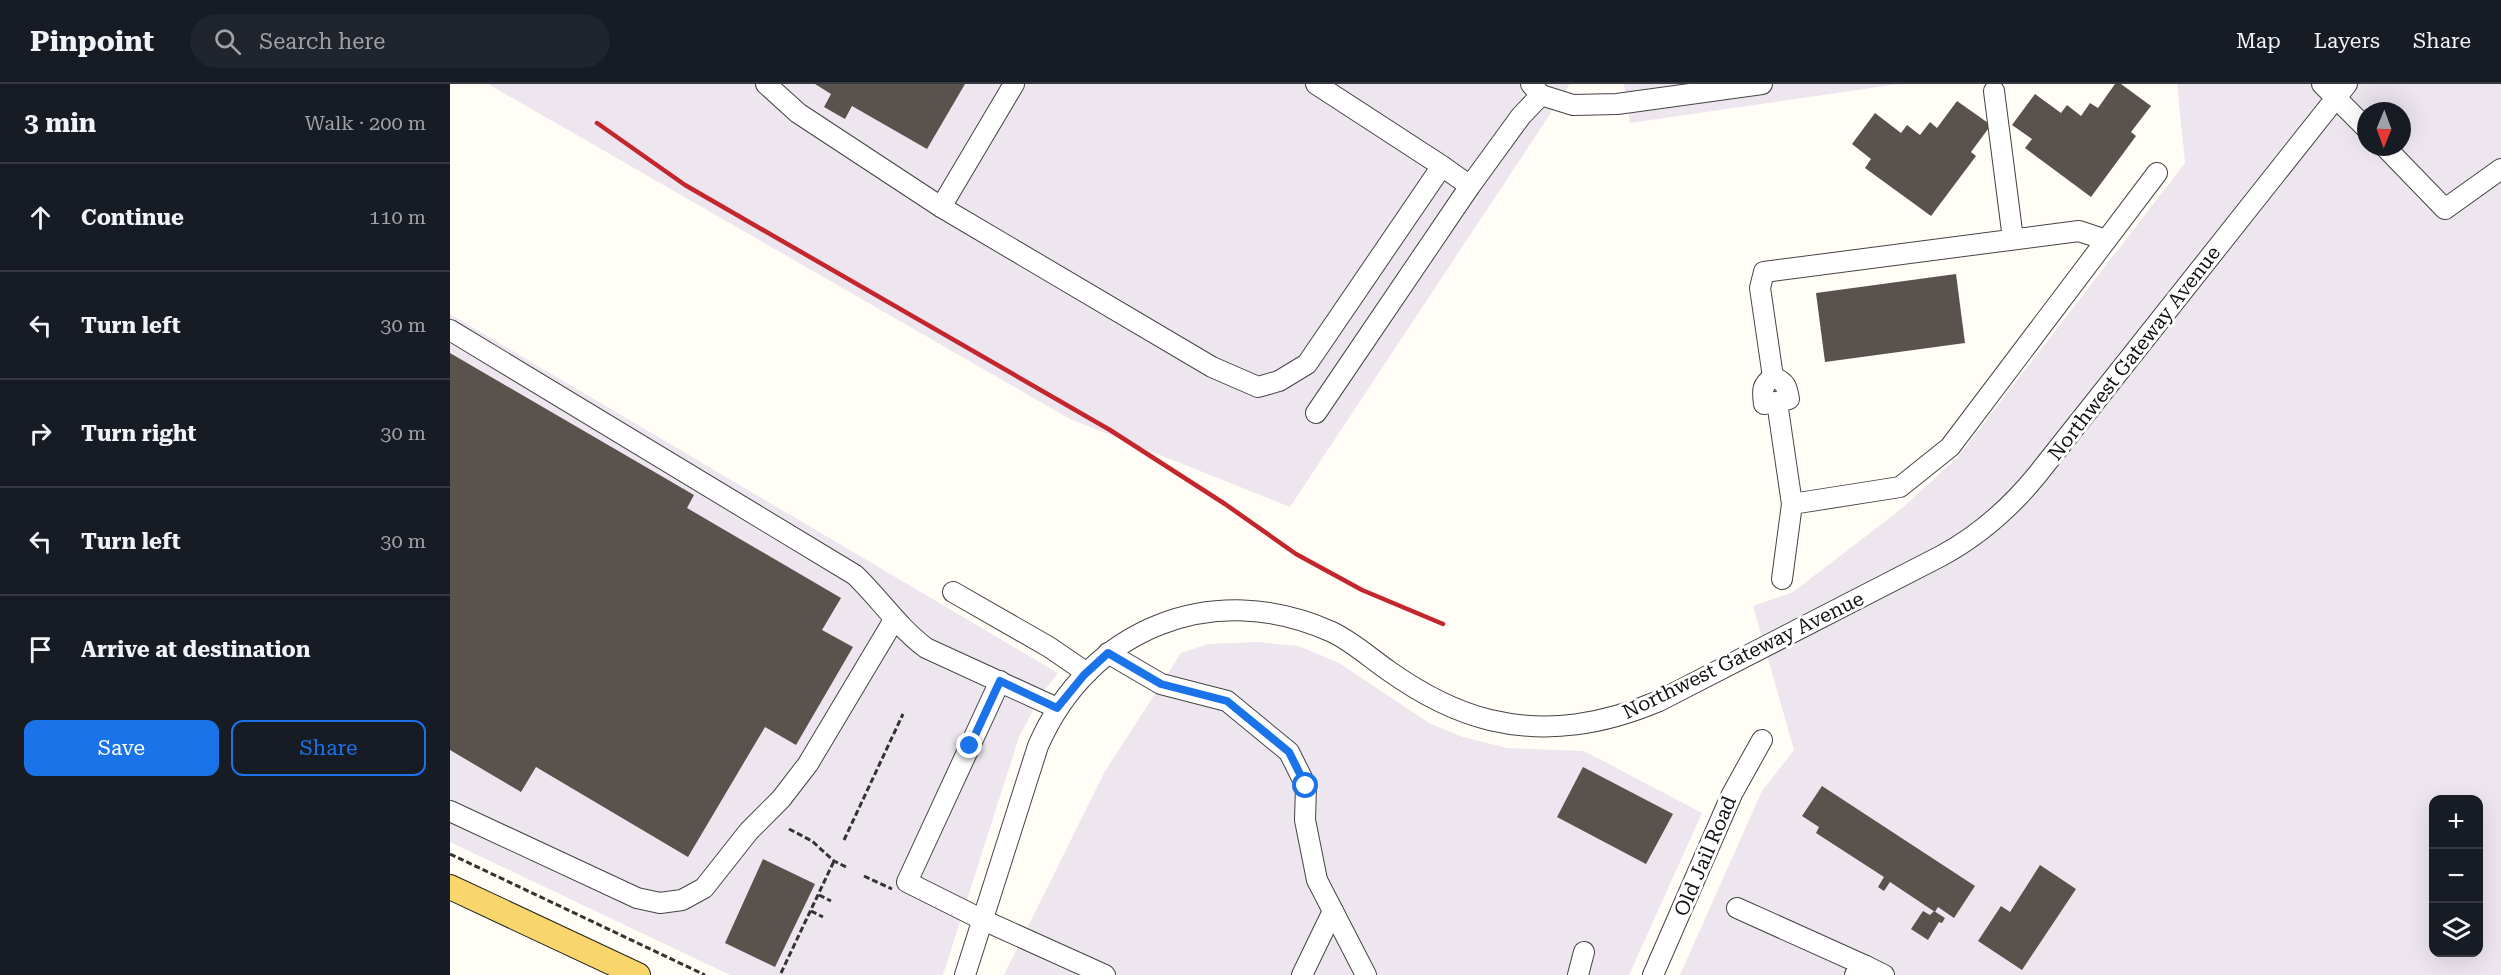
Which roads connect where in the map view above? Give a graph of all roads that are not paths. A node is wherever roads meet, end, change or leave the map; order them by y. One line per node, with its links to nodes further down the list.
1 (766, 84): 14 (street)
2 (1014, 84): 14 (street)
3 (1316, 84): 10 (street)
4 (1762, 84): 6 (street)
5 (2335, 88): 8 (street); 23 (street, Northwest Gateway Avenue)
6 (1536, 90): 13 (street)
7 (1995, 90): 15 (street)
8 (2357, 116)
9 (2394, 156): 11 (street)
10 (1442, 166): 13 (street); 14 (street)
11 (2501, 169)
12 (2157, 173): 16 (street)
13 (1470, 186): 18 (street)
14 (941, 207)
15 (2013, 240): 16 (street); 19 (street)
16 (2106, 240): 19 (street)
17 (450, 330): 22 (street)
18 (1316, 414)
19 (1792, 504): 20 (street)
20 (1782, 579)
21 (953, 592): 24 (street)
22 (894, 620): 25 (street); 28 (street)
23 (1108, 653): 24 (street, Northwest Gateway Avenue); 31 (street)
24 (1087, 673): 26 (street, Northwest Gateway Avenue)
25 (1000, 681): 26 (street); 32 (street)
26 (1057, 708): 32 (street, Northwest Gateway Avenue)
27 (1762, 740): 41 (street, Old Jail Road)
28 (450, 811)
29 (450, 887): 35 (main road)
30 (1737, 908): 34 (street)
31 (1333, 911): 38 (street); 39 (street)
32 (983, 920): 36 (street, Northwest Gateway Avenue); 37 (street)
33 (1584, 952): 40 (street)
34 (1868, 972)
35 (638, 975)
36 (965, 975)
37 (1105, 975)
38 (1302, 975)
39 (1366, 975)
40 (1578, 975)
41 (1653, 975)

